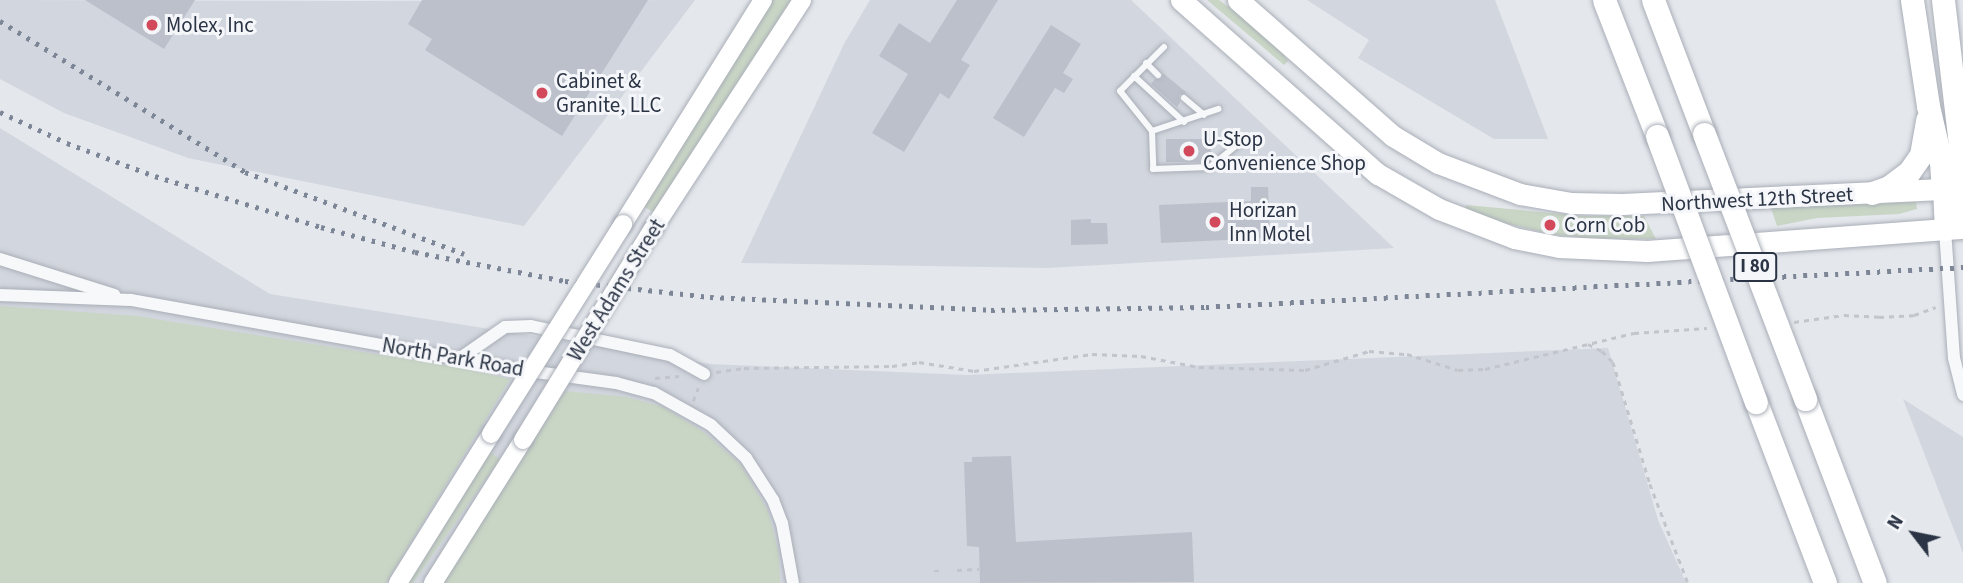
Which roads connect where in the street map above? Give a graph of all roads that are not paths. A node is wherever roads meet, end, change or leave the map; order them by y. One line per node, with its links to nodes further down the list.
1 (762, 0): 29 (main road, West Adams Street, bridge)
2 (802, 0): 30 (main road, West Adams Street, bridge)
3 (1181, 0): 22 (main road, Northwest 12th Street)
4 (1238, 0): 21 (main road, Northwest 12th Street)
5 (1604, 0): 32 (highway, I 80, bridge)
6 (1653, 0): 33 (highway, I 80, bridge)
7 (1912, 0): 14 (highway)
8 (1943, 0): 20 (highway)
9 (1164, 47): 10 (lane)
10 (1146, 64): 11 (lane); 12 (lane)
11 (1158, 75)
12 (1134, 76): 17 (lane); 18 (lane)
13 (1184, 98): 16 (lane)
14 (1928, 106): 20 (highway); 21 (highway)
15 (1218, 109): 16 (lane)
16 (1203, 115): 17 (lane)
17 (1184, 122): 18 (lane)
18 (1153, 131): 19 (lane)
19 (1243, 140)
20 (1956, 188): 21 (main road, Northwest 12th Street); 22 (main road)
21 (1872, 193)
22 (1957, 228): 28 (street)
23 (0, 258): 25 (street, North Park Road)
24 (0, 295): 25 (street, North Park Road)
25 (131, 300): 26 (street, North Park Road)
26 (459, 359): 27 (street); 31 (street, North Park Road)
27 (704, 374)
28 (1963, 395)
29 (398, 583)
30 (433, 583)
31 (793, 583)
32 (1825, 583)
33 (1875, 583)

